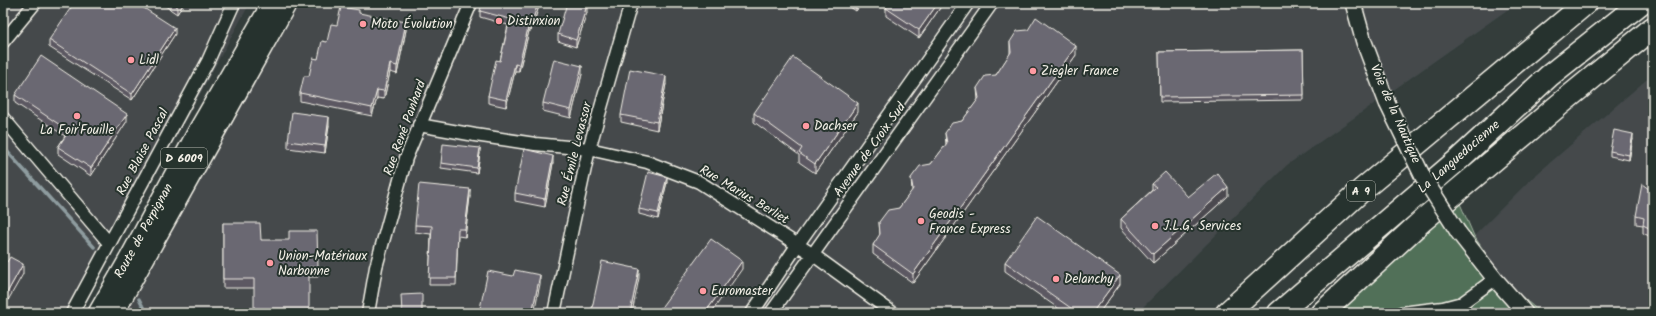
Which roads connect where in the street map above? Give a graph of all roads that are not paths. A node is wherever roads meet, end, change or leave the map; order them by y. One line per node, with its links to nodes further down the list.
1 (35, 3): 13 (street)
2 (234, 3): 17 (street, Rue Blaise Pascal)
3 (272, 3): 22 (main road, Route de Perpignan / D 6009)
4 (287, 3): 23 (main road, Route de Perpignan / D 6009)
5 (471, 3): 15 (street, Rue René Panhard)
6 (631, 3): 16 (street, Rue Émile Levassor)
7 (968, 3): 18 (street, Avenue de Croix Sud)
8 (992, 3): 19 (street, Avenue de Croix Sud)
9 (1353, 3): 20 (street, Voie de la Nautique, bridge)
10 (1586, 3): 29 (highway, A 9)
11 (1641, 3): 30 (highway, La Languedocienne)
12 (1653, 28): 31 (highway)
13 (3, 42)
14 (3, 118): 17 (street)
15 (419, 125): 16 (street, Rue Marius Berliet); 24 (street, Rue René Panhard)
16 (589, 149): 18 (street, Rue Marius Berliet); 25 (street, Rue Émile Levassor)
17 (109, 243): 21 (street, Rue Blaise Pascal)
18 (798, 244): 19 (street, Rue Marius Berliet); 26 (street, Avenue de Croix Sud)
19 (812, 254): 27 (street, Avenue de Croix Sud); 28 (street, Rue Marius Berliet)
20 (1495, 279): 32 (street); 33 (street, Voie de la Nautique)
21 (72, 313)
22 (98, 313)
23 (114, 313)
24 (368, 313)
25 (554, 313)
26 (752, 313)
27 (771, 313)
28 (893, 313)
29 (1227, 313)
30 (1279, 313)
31 (1322, 313)
32 (1401, 313)
33 (1525, 313)

